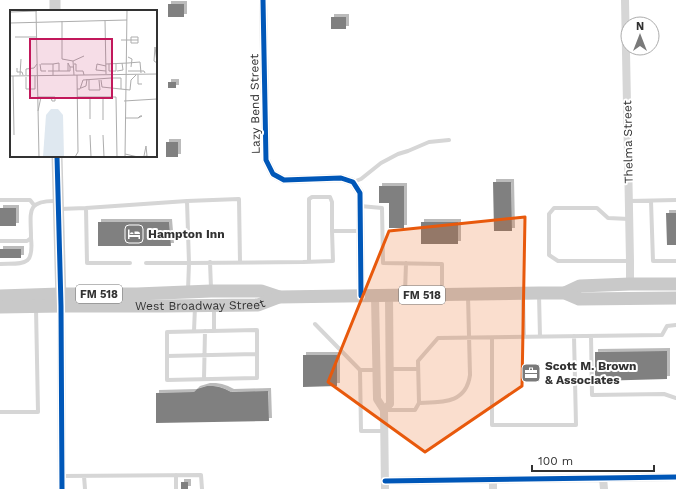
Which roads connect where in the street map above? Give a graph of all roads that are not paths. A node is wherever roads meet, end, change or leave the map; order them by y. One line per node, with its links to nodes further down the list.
1 (263, 0): 5 (street, Lazy Bend Street)
2 (625, 0): 9 (street, Thelma Street)
3 (449, 140): 5 (lane)
4 (58, 157): 12 (street)
5 (354, 182): 13 (street)
6 (0, 200): 11 (lane)
7 (676, 200): 10 (lane)
8 (187, 201): 14 (lane); 22 (lane); 24 (lane)
9 (629, 201): 10 (lane); 15 (street, Thelma Street)
10 (651, 201): 21 (lane)
11 (34, 205): 12 (lane); 18 (lane)
12 (58, 205): 14 (lane); 47 (street)
13 (360, 206): 17 (street); 28 (lane)
14 (86, 208): 26 (lane)
15 (629, 219): 20 (street, Thelma Street); 20 (lane)
16 (332, 231): 17 (lane); 25 (lane); 25 (lane)
17 (361, 231): 41 (street)
18 (31, 238): 19 (lane); 29 (lane)
19 (0, 241)
20 (630, 261): 30 (street, Thelma Street)
21 (676, 261)
22 (189, 262): 23 (lane); 27 (lane); 34 (lane)
23 (210, 262): 24 (lane); 32 (lane)
24 (240, 262): 25 (lane)
25 (309, 262)
26 (130, 263)
27 (146, 263)
28 (406, 263): 39 (lane); 40 (lane)
29 (0, 264)
30 (630, 284): 31 (main road, West Broadway Street / FM 518); 37 (main road, West Broadway Street / FM 518)
31 (676, 284)
32 (211, 291): 33 (main road, West Broadway Street / FM 518); 34 (main road, West Broadway Street / FM 518); 49 (main road)
33 (244, 291): 45 (main road, West Broadway Street / FM 518); 50 (main road)
34 (188, 292): 47 (main road, West Broadway Street / FM 518)
35 (523, 293): 36 (main road, West Broadway Street / FM 518); 38 (main road, West Broadway Street / FM 518); 60 (lane)
36 (539, 293): 37 (main road, West Broadway Street / FM 518); 61 (lane)
37 (565, 293): 46 (main road, West Broadway Street / FM 518)
38 (468, 294): 40 (main road, West Broadway Street / FM 518); 62 (lane)
39 (405, 295): 40 (main road, West Broadway Street / FM 518); 43 (main road, West Broadway Street / FM 518)
40 (442, 295)
41 (361, 296): 42 (main road, West Broadway Street / FM 518); 45 (main road, West Broadway Street / FM 518)
42 (375, 296): 43 (main road, West Broadway Street / FM 518); 70 (street)
43 (389, 296): 67 (street)
44 (3, 297): 47 (main road, West Broadway Street / FM 518)
45 (279, 297): 51 (main road, West Broadway Street / FM 518)
46 (676, 298)
47 (61, 300): 48 (main road, West Broadway Street / FM 518); 49 (main road, West Broadway Street / FM 518); 78 (street)
48 (36, 306): 52 (main road, West Broadway Street / FM 518); 75 (lane)
49 (163, 306): 50 (main road, West Broadway Street / FM 518)
50 (195, 306): 51 (main road, West Broadway Street / FM 518); 55 (lane)
51 (214, 306): 57 (lane)
52 (0, 308)
53 (315, 324): 69 (lane)
54 (676, 325): 59 (lane)
55 (194, 331): 56 (lane); 66 (lane)
56 (205, 331): 57 (lane); 65 (lane)
57 (214, 331): 64 (lane)
58 (574, 336): 59 (lane); 61 (lane); 63 (lane)
59 (590, 336): 72 (lane)
60 (524, 337): 61 (lane); 63 (lane)
61 (540, 337)
62 (469, 338): 63 (lane); 68 (lane); 73 (lane)
63 (492, 338)
64 (257, 354): 65 (lane); 71 (lane)
65 (205, 355): 66 (lane); 71 (lane)
66 (166, 356): 71 (lane)
67 (389, 369): 68 (lane); 70 (street); 74 (street)
68 (418, 369): 73 (lane)
69 (360, 370): 70 (lane); 76 (lane)
70 (377, 370): 74 (street)
71 (204, 379)
72 (676, 398)
73 (419, 403): 74 (lane)
74 (384, 410): 76 (street)
75 (0, 412)
76 (384, 431): 83 (street)
77 (176, 475): 79 (lane); 86 (lane); 87 (lane)
78 (62, 476): 79 (lane); 84 (street)
79 (84, 476): 85 (lane)
80 (603, 478): 81 (street); 82 (street); 89 (street)
81 (676, 478)
82 (493, 480): 83 (street); 88 (street)
83 (385, 485)
84 (62, 489)
85 (84, 489)
86 (176, 489)
87 (202, 489)
88 (493, 489)
89 (604, 489)

